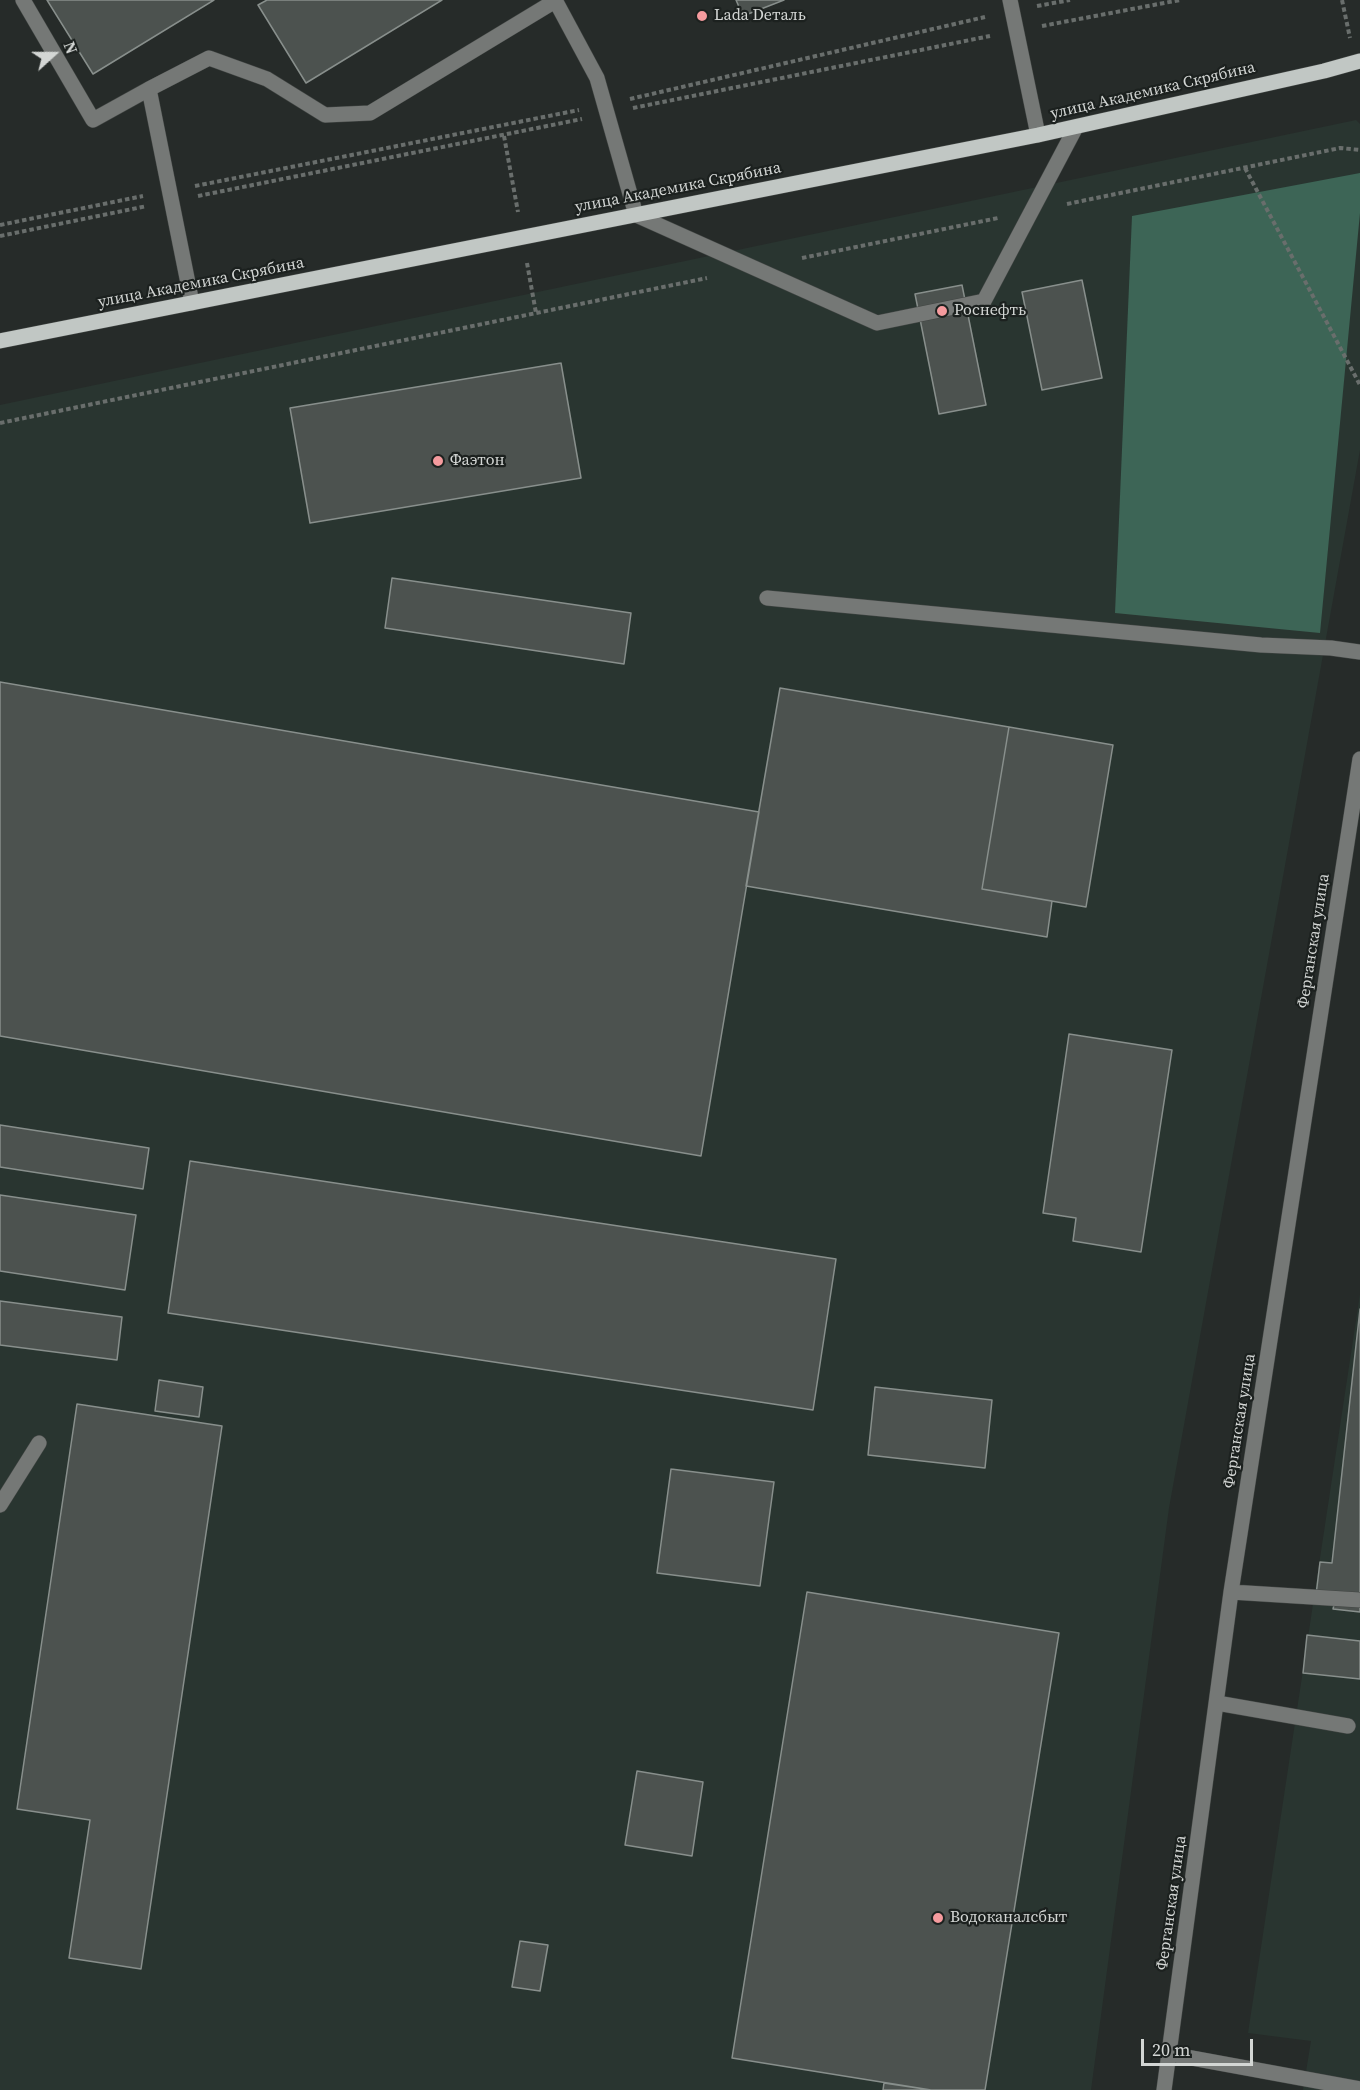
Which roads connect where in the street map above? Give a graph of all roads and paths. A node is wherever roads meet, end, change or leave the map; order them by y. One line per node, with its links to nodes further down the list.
1 (23, 0): 8 (street)
2 (1070, 0): 5 (path)
3 (1180, 0): 6 (path)
4 (555, 1): 8 (street); 9 (street)
5 (1011, 5): 6 (street); 9 (path)
6 (1016, 30): 9 (path); 11 (street)
7 (1360, 61): 10 (main road, улица Академика Скрябина)
8 (148, 89): 14 (street)
9 (606, 109): 14 (path); 14 (path); 16 (street)
10 (1077, 127): 11 (main road, улица Академика Скрябина); 15 (street)
11 (1038, 135): 16 (main road, улица Академика Скрябина)
12 (1360, 150): 13 (path)
13 (1245, 168): 15 (path); 23 (path)
14 (170, 196): 17 (path); 18 (path); 21 (street)
15 (1031, 212): 16 (street); 19 (path)
16 (636, 214): 21 (main road, улица Академика Скрябина)
17 (0, 225)
18 (0, 236)
19 (801, 258)
20 (709, 277): 24 (path)
21 (192, 303): 22 (main road, улица Академика Скрябина)
22 (0, 341)
23 (1360, 385)
24 (0, 423)
25 (767, 598): 26 (street)
26 (1360, 652)
27 (1360, 759): 30 (street, Ферганская улица)
28 (39, 1443): 29 (street)
29 (0, 1505)
30 (1231, 1592): 31 (street); 32 (street, Ферганская улица)
31 (1360, 1600)
32 (1216, 1703): 33 (street); 34 (street, Ферганская улица)
33 (1348, 1726)
34 (1170, 2054): 35 (street); 36 (street, Ферганская улица)
35 (1360, 2089)
36 (1164, 2090)

